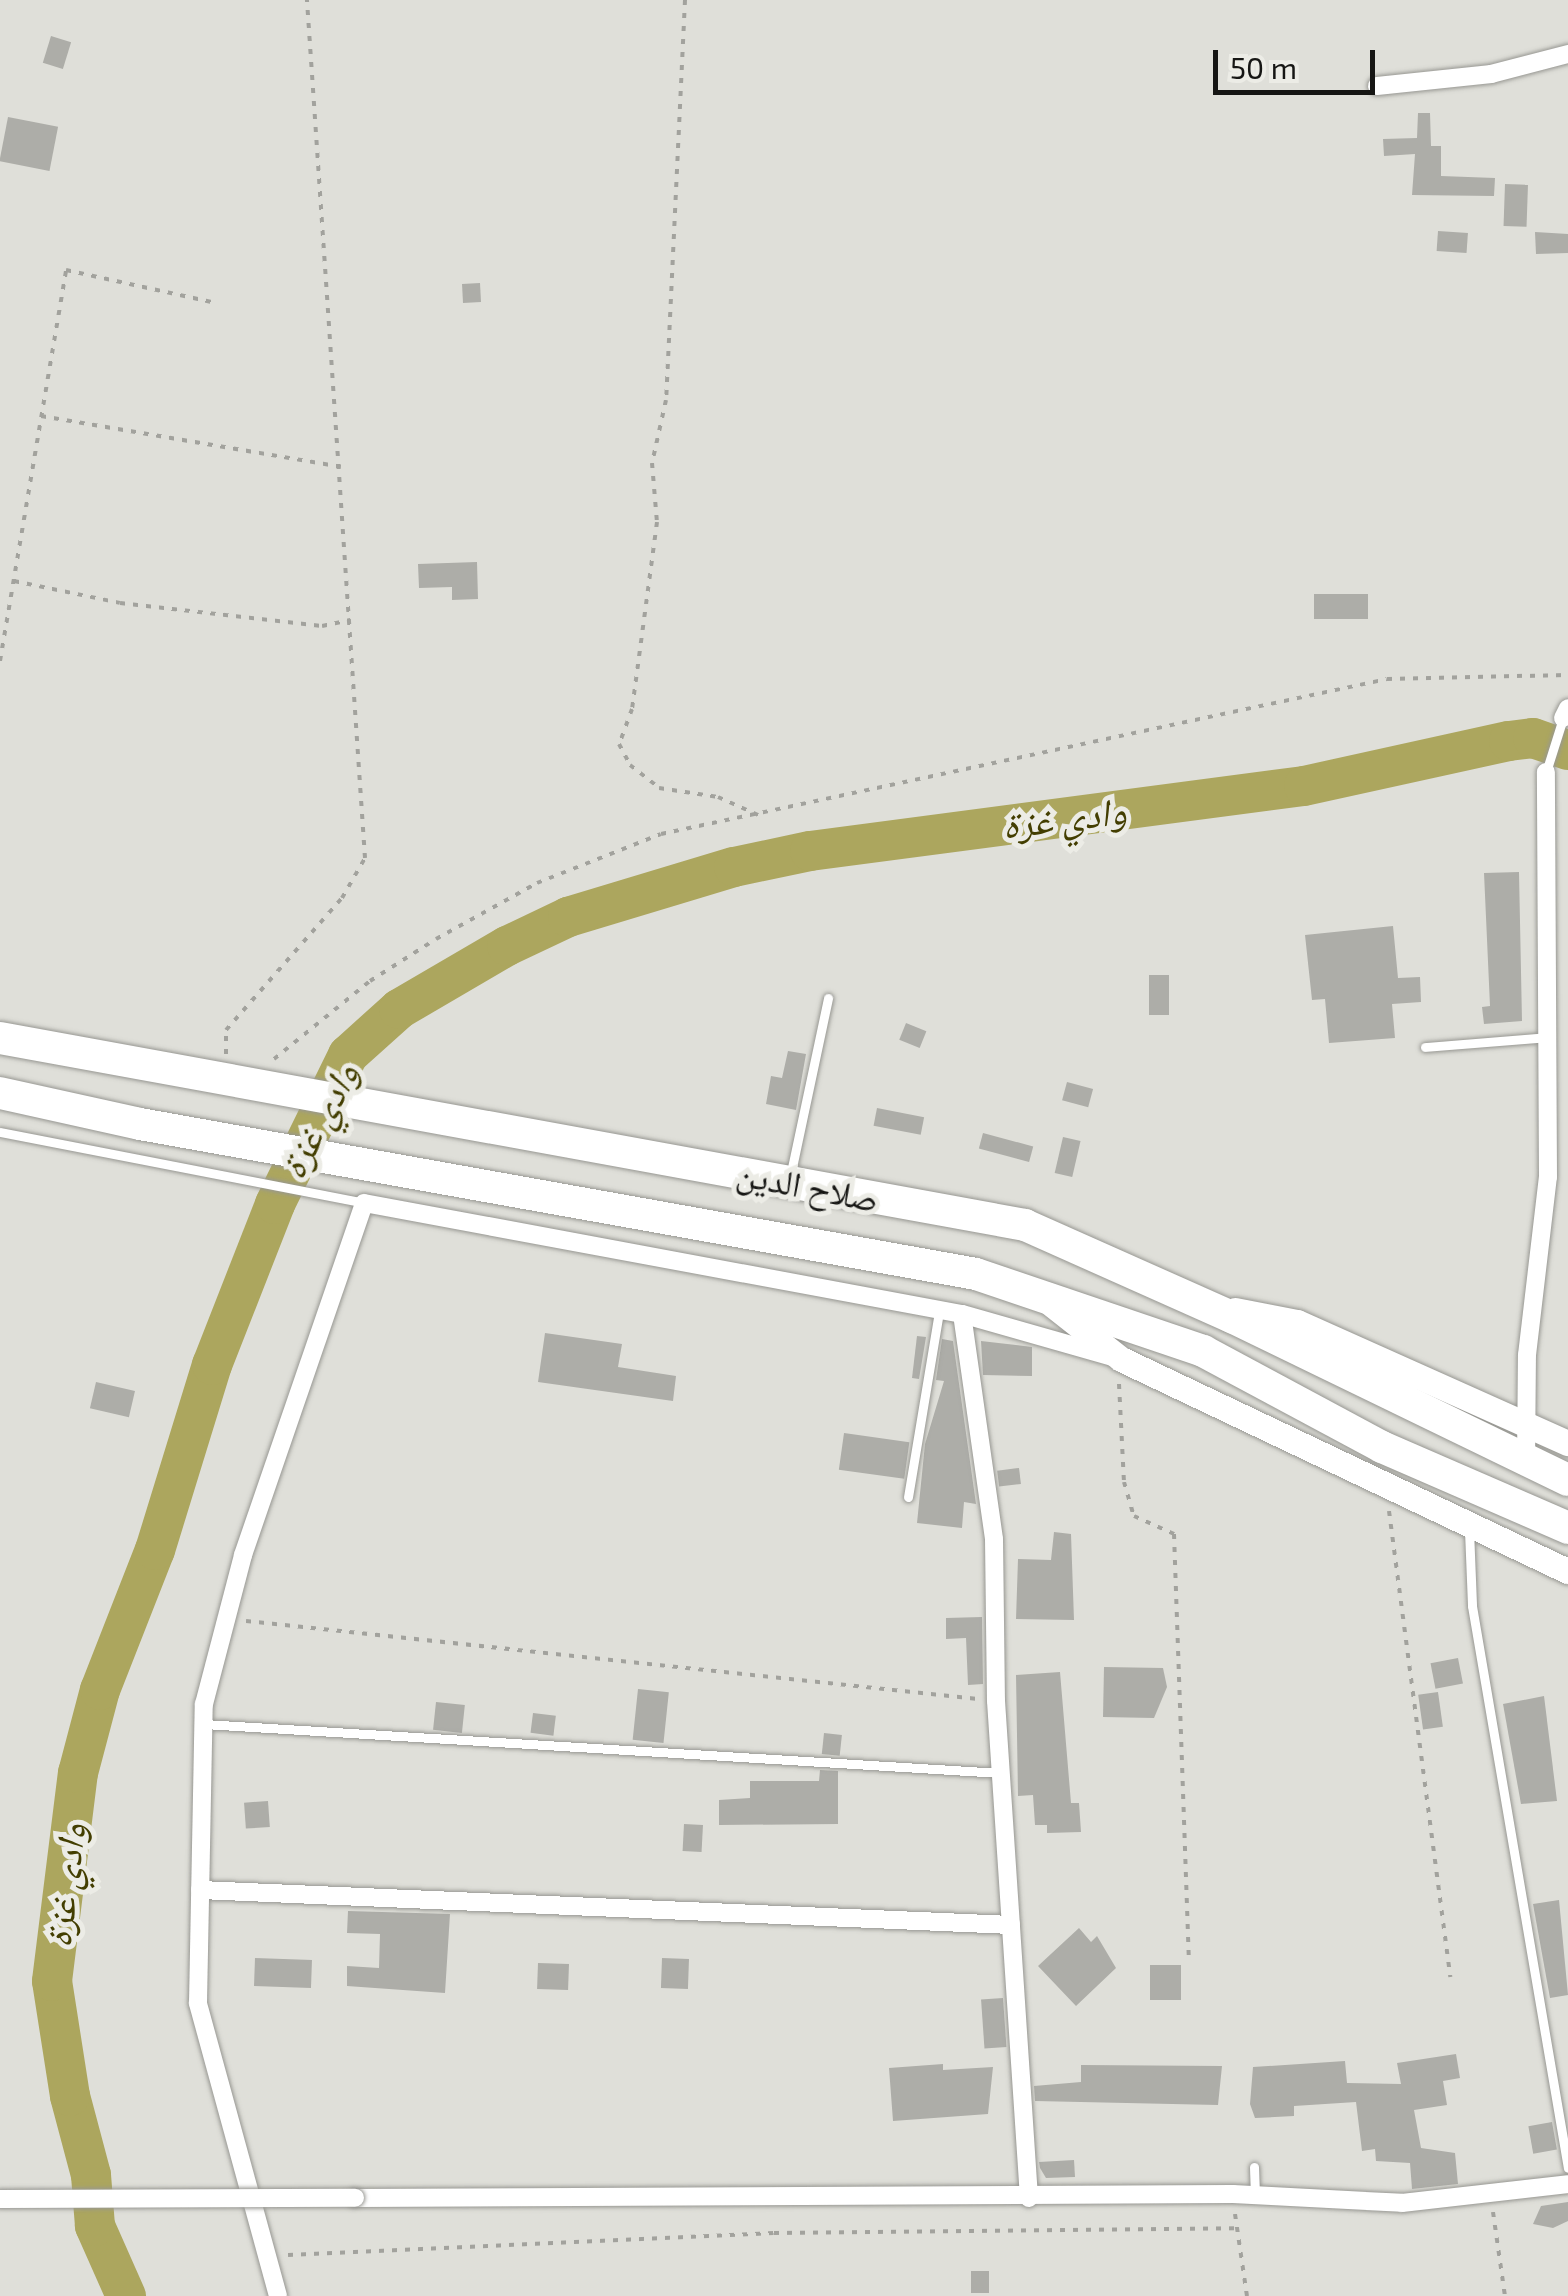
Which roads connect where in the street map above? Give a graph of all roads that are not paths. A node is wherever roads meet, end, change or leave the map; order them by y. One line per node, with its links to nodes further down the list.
1 (1568, 54): 2 (street)
2 (1377, 86)
3 (1565, 713): 4 (lane)
4 (1546, 772): 6 (street)
5 (828, 998): 11 (lane)
6 (1551, 1036): 8 (lane); 18 (street)
7 (0, 1038): 11 (highway, صلاح الدين)
8 (1425, 1046)
9 (0, 1093): 13 (highway, صلاح الدين)
10 (0, 1132): 12 (lane)
11 (789, 1180): 14 (highway, صلاح الدين)
12 (364, 1203): 15 (street); 26 (street)
13 (1039, 1295): 17 (main road); 24 (highway, صلاح الدين)
14 (1208, 1305): 18 (main road); 20 (highway, صلاح الدين)
15 (939, 1310): 16 (street); 22 (lane)
16 (962, 1314): 17 (street); 27 (street)
17 (1121, 1359): 23 (main road)
18 (1526, 1424): 19 (main road); 20 (street)
19 (1568, 1442)
20 (1526, 1464): 21 (highway, صلاح الدين)
21 (1568, 1480)
22 (908, 1497)
23 (1468, 1527): 25 (main road); 31 (lane)
24 (1568, 1528)
25 (1568, 1572)
26 (204, 1724): 27 (lane); 28 (street)
27 (1001, 1774): 29 (street)
28 (200, 1890): 29 (street); 36 (street)
29 (1011, 1925): 34 (street)
30 (1254, 2167): 33 (lane)
31 (1568, 2168)
32 (1568, 2184): 33 (street)
33 (1255, 2195): 34 (street)
34 (1029, 2198): 35 (street, bridge)
35 (0, 2199)
36 (278, 2296)

